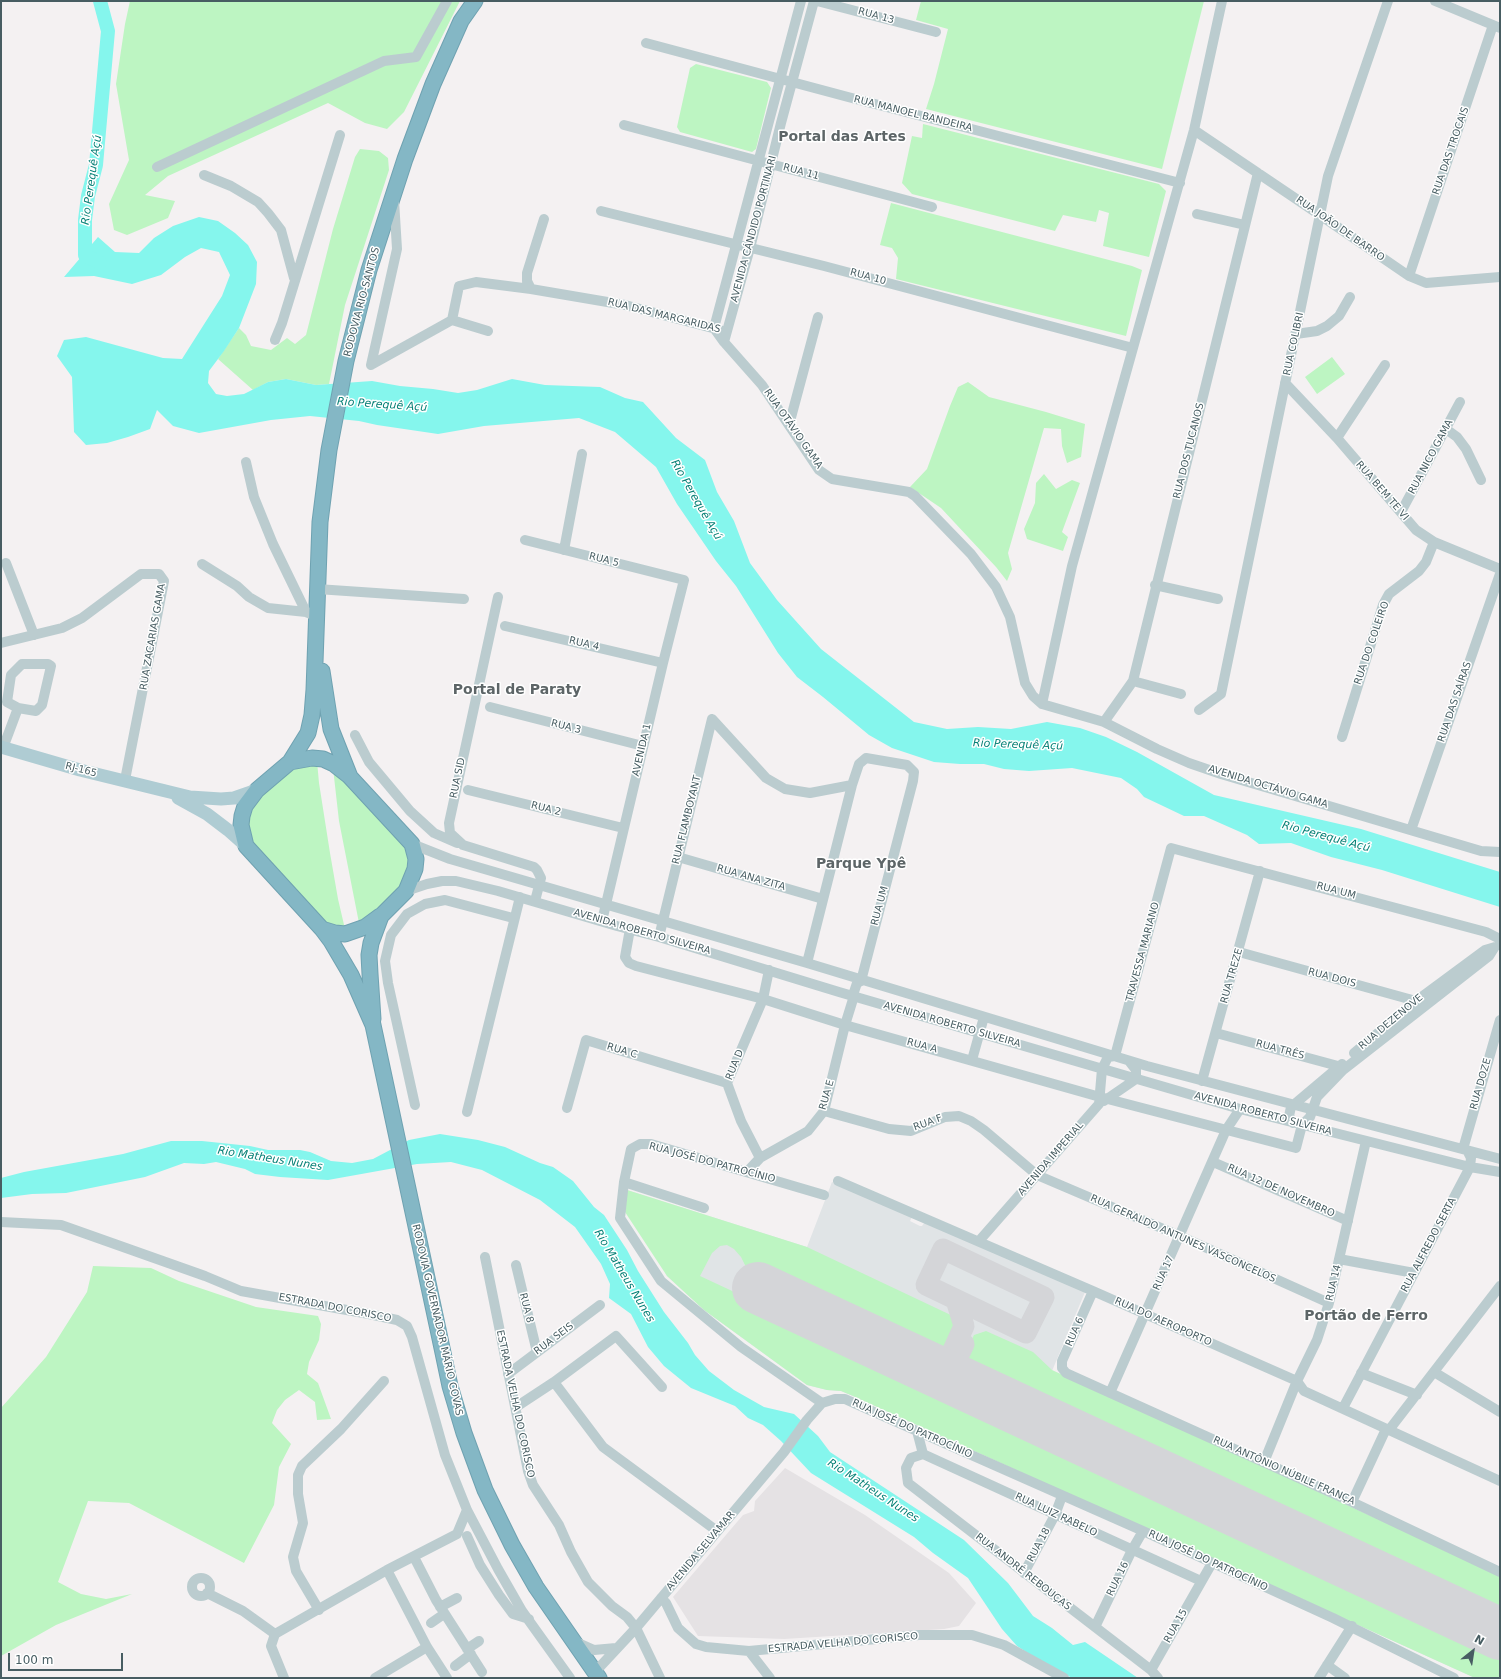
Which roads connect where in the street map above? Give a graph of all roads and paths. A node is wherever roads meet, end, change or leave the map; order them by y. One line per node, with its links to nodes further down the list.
1 (447, 1): 19 (street)
2 (475, 1): 23 (highway, RODOVIA RIO-SANTOS)
3 (801, 1): 12 (street)
4 (814, 1): 13 (street, AVENIDA CÁNDIDO PORTINARI)
5 (817, 1): 10 (street, RUA 13)
6 (1222, 1): 15 (street)
7 (1388, 1): 27 (street, RUA COLIBRI)
8 (1435, 1): 9 (street)
9 (1497, 27): 32 (street, RUA DAS TROCAIS)
10 (936, 32)
11 (646, 43): 12 (street, RUA MANOEL BANDEIRA)
12 (780, 78): 13 (street, RUA MANOEL BANDEIRA); 17 (street)
13 (792, 82): 18 (street, AVENIDA CÁNDIDO PORTINARI); 22 (street, RUA MANOEL BANDEIRA)
14 (624, 125): 17 (street, RUA 11)
15 (1194, 130): 20 (street, RUA JOÃO DE BARRO); 22 (street)
16 (340, 135): 34 (street)
17 (759, 160): 18 (street, RUA 11); 30 (street)
18 (772, 164): 24 (street, RUA 11); 31 (street, AVENIDA CÁNDIDO PORTINARI)
19 (157, 167)
20 (1258, 173): 27 (street, RUA JOÃO DE BARRO); 29 (street, RUA DOS TUCANOS)
21 (204, 175): 34 (street)
22 (1180, 183): 45 (street)
23 (393, 196): 38 (street); 65 (highway, RODOVIA RIO-SANTOS)
24 (932, 207)
25 (601, 211): 30 (street, RUA 10)
26 (1197, 214): 29 (street)
27 (1320, 214): 32 (street, RUA JOÃO DE BARRO); 42 (street, RUA COLIBRI)
28 (544, 219): 35 (street)
29 (1245, 225): 64 (street, RUA DOS TUCANOS)
30 (737, 244): 31 (street, RUA 10); 39 (street)
31 (750, 248): 41 (street, AVENIDA CÁNDIDO PORTINARI); 45 (street, RUA 10)
32 (1409, 276): 33 (street, RUA JOÃO DE BARRO)
33 (1500, 277)
34 (294, 278): 43 (street)
35 (531, 289): 38 (street, RUA DAS MARGARIDAS); 39 (street, RUA DAS MARGARIDAS)
36 (1350, 297): 42 (street)
37 (818, 317): 49 (street)
38 (452, 320): 40 (street)
39 (714, 328): 41 (street, RUA DAS MARGARIDAS); 44 (street, RUA OTÁVIO GAMA)
40 (488, 332)
41 (727, 332): 44 (street, AVENIDA CÁNDIDO PORTINARI)
42 (1296, 334): 47 (street, RUA COLIBRI)
43 (275, 340)
44 (724, 342): 49 (street, RUA OTÁVIO GAMA)
45 (1133, 348): 77 (street)
46 (1385, 366): 51 (street)
47 (1286, 383): 51 (street, RUA BEM TE VI); 80 (street, RUA COLIBRI)
48 (1460, 402): 50 (street, RUA NICO GAMA)
49 (789, 425): 77 (street, RUA OTÁVIO GAMA)
50 (1446, 429): 54 (street); 55 (street, RUA NICO GAMA)
51 (1337, 438): 55 (street, RUA BEM TE VI)
52 (582, 454): 58 (street)
53 (246, 462): 69 (street)
54 (1481, 480)
55 (1401, 512): 57 (street, RUA BEM TE VI)
56 (525, 540): 58 (street, RUA 5)
57 (1434, 542): 61 (street, RUA BEM TE VI); 83 (street, RUA DO COLEIRO)
58 (564, 550): 63 (street, RUA 5)
59 (6, 563): 71 (street)
60 (202, 564): 69 (street)
61 (1500, 569)
62 (1500, 574): 94 (street, RUA DAS SAÍRAS)
63 (684, 580): 73 (street, AVENIDA 1)
64 (1155, 585): 68 (street); 74 (street, RUA DOS TUCANOS)
65 (317, 589): 67 (street); 69 (highway, RODOVIA RIO-SANTOS)
66 (498, 597): 96 (street, RUA SID)
67 (464, 599)
68 (1218, 599)
69 (313, 617): 86 (highway, RODOVIA GOVERNADOR MÁRIO COVAS); 87 (highway)
70 (505, 626): 73 (street, RUA 4)
71 (34, 635): 72 (street, RUA ZACARIAS GAMA); 88 (street, RUA ZACARIAS GAMA)
72 (1, 643)
73 (663, 663): 84 (street, AVENIDA 1)
74 (1132, 680): 75 (street); 81 (street, RUA DOS TUCANOS)
75 (1181, 694)
76 (4, 701): 79 (street); 79 (street)
77 (1042, 704): 81 (street, AVENIDA OCTÁVIO GAMA)
78 (490, 707): 84 (street, RUA 3)
79 (18, 708): 85 (street)
80 (1199, 710)
81 (1104, 722): 94 (street, AVENIDA OCTÁVIO GAMA)
82 (355, 735): 96 (street)
83 (1342, 737)
84 (642, 746): 93 (street, AVENIDA 1)
85 (2, 747): 88 (main road, RJ-165 / RJ-165)
86 (290, 762): 87 (highway); 91 (highway, RODOVIA GOVERNADOR MÁRIO COVAS)
87 (350, 776): 95 (highway)
88 (125, 780): 90 (main road, RJ-165 / RJ-165)
89 (852, 785): 100 (street, RUA FLAMBOYANT); 105 (street); 119 (street, RUA UM)
90 (162, 790): 91 (main road, RJ-165); 97 (main road, RJ-165)
91 (257, 790): 97 (highway, RODOVIA GOVERNADOR MÁRIO COVAS)
92 (468, 790): 93 (street, RUA 2)
93 (623, 828): 107 (street, AVENIDA 1)
94 (1410, 830): 99 (street, AVENIDA OCTÁVIO GAMA)
95 (412, 844): 102 (street, AVENIDA ROBERTO SILVEIRA); 103 (highway, RODOVIA GOVERNADOR MÁRIO COVAS)
96 (463, 845): 102 (street)
97 (246, 846): 112 (highway, RODOVIA GOVERNADOR MÁRIO COVAS)
98 (1171, 848): 101 (street, RUA UM); 131 (street, TRAVESSA MARIANO)
99 (1500, 851)
100 (678, 857): 105 (street, RUA ANA ZITA); 111 (street, RUA FLAMBOYANT)
101 (1260, 871): 115 (street, RUA UM); 116 (street, RUA TREZE)
102 (539, 886): 106 (street); 107 (street, AVENIDA ROBERTO SILVEIRA)
103 (406, 891): 104 (street, AVENIDA ROBERTO SILVEIRA); 108 (highway, RODOVIA GOVERNADOR MÁRIO COVAS)
104 (520, 897): 106 (street, AVENIDA ROBERTO SILVEIRA); 109 (street)
105 (823, 899): 117 (street)
106 (535, 901): 110 (street, AVENIDA ROBERTO SILVEIRA)
107 (605, 905): 110 (street, AVENIDA 1); 111 (street, AVENIDA ROBERTO SILVEIRA)
108 (381, 916): 112 (highway); 127 (highway, RODOVIA GOVERNADOR MÁRIO COVAS)
109 (513, 918): 141 (street); 146 (street)
110 (602, 921): 113 (street, AVENIDA ROBERTO SILVEIRA)
111 (662, 922): 114 (street, RUA FLAMBOYANT); 117 (street, AVENIDA ROBERTO SILVEIRA)
112 (322, 929): 127 (highway, RODOVIA GOVERNADOR MÁRIO COVAS)
113 (630, 929): 114 (street, AVENIDA ROBERTO SILVEIRA); 122 (street, RUA A)
114 (659, 937): 118 (street, AVENIDA ROBERTO SILVEIRA)
115 (1498, 944): 124 (street, RUA DEZENOVE)
116 (1239, 952): 124 (street, RUA DOIS); 130 (street, RUA TREZE)
117 (807, 963): 119 (street, AVENIDA ROBERTO SILVEIRA)
118 (769, 970): 121 (street, AVENIDA ROBERTO SILVEIRA); 122 (street, RUA D)
119 (861, 981): 120 (street, AVENIDA ROBERTO SILVEIRA); 121 (street, RUA E)
120 (877, 985): 123 (street); 125 (street, AVENIDA ROBERTO SILVEIRA)
121 (854, 996): 123 (street, AVENIDA ROBERTO SILVEIRA); 128 (street, RUA E)
122 (763, 999): 128 (street, RUA A); 138 (street, RUA D)
123 (874, 1002): 129 (street, AVENIDA ROBERTO SILVEIRA)
124 (1419, 1004): 134 (street, RUA DEZENOVE)
125 (984, 1017): 129 (street); 131 (street, AVENIDA ROBERTO SILVEIRA)
126 (1500, 1020): 150 (street, RUA DOZE)
127 (373, 1025): 224 (highway, RODOVIA GOVERNADOR MÁRIO COVAS)
128 (845, 1025): 132 (street, RUA A); 145 (street, RUA E)
129 (980, 1033): 132 (street); 135 (street, AVENIDA ROBERTO SILVEIRA)
130 (1216, 1033): 134 (street, RUA TRÊS); 137 (street, RUA TREZE)
131 (1115, 1056): 133 (street, AVENIDA ROBERTO SILVEIRA); 135 (street)
132 (972, 1060): 139 (street, RUA A)
133 (1129, 1061): 136 (street); 137 (street, AVENIDA ROBERTO SILVEIRA)
134 (1341, 1068): 140 (street, RUA DEZENOVE); 144 (street, RUA DEZENOVE)
135 (1102, 1069): 136 (street, AVENIDA ROBERTO SILVEIRA); 139 (street)
136 (1136, 1079): 139 (street, AVENIDA IMPERIAL); 143 (street, AVENIDA ROBERTO SILVEIRA)
137 (1202, 1081): 140 (street, AVENIDA ROBERTO SILVEIRA)
138 (726, 1083): 142 (street, RUA C); 152 (street, RUA D)
139 (1102, 1100): 148 (street, RUA A); 159 (street, AVENIDA IMPERIAL)
140 (1294, 1104): 144 (street, AVENIDA ROBERTO SILVEIRA); 147 (street)
141 (415, 1105)
142 (567, 1108)
143 (1240, 1109): 147 (street, AVENIDA ROBERTO SILVEIRA); 148 (street)
144 (1311, 1109): 147 (street); 150 (street, AVENIDA ROBERTO SILVEIRA)
145 (824, 1111): 152 (street, RUA E); 159 (street, RUA F)
146 (467, 1112)
147 (1298, 1124): 148 (street, RUA A); 149 (street, AVENIDA ROBERTO SILVEIRA)
148 (1226, 1130): 154 (street, RUA 17)
149 (1366, 1141): 155 (street, AVENIDA ROBERTO SILVEIRA); 164 (street, RUA 14)
150 (1465, 1149): 151 (street, AVENIDA ROBERTO SILVEIRA); 155 (street)
151 (1483, 1154): 153 (street, AVENIDA ROBERTO SILVEIRA); 156 (street)
152 (760, 1158): 157 (street, RUA E)
153 (1500, 1159)
154 (1213, 1162): 164 (street, RUA 12 DE NOVEMBRO); 166 (street, RUA 17)
155 (1470, 1167): 156 (street, AVENIDA ROBERTO SILVEIRA); 171 (street, RUA ALFREDO SERTA)
156 (1482, 1170): 158 (street, AVENIDA ROBERTO SILVEIRA)
157 (747, 1172): 161 (street, RUA JOSÉ DO PATROCÍNIO); 162 (street, RUA JOSÉ DO PATROCÍNIO)
158 (1500, 1172)
159 (1038, 1175): 166 (street, RUA GERALDO ANTUNES VASCONCELOS); 167 (street, AVENIDA IMPERIAL)
160 (838, 1181): 167 (street, RUA DO AEROPORTO)
161 (624, 1182): 163 (street); 188 (street, RUA JOSÉ DO PATROCÍNIO)
162 (824, 1195)
163 (704, 1208)
164 (1348, 1221): 169 (street, RUA 14)
165 (1, 1222): 199 (street, ESTRADA DO CORISCO)
166 (1180, 1236): 174 (street, RUA GERALDO ANTUNES VASCONCELOS); 176 (street, RUA 17)
167 (979, 1241): 173 (street, RUA DO AEROPORTO)
168 (485, 1257): 181 (street, ESTRADA VELHA DO CORISCO)
169 (1339, 1259): 171 (street); 174 (street, RUA 14)
170 (516, 1265): 177 (street, RUA 8)
171 (1414, 1272): 180 (street, RUA ALFREDO SERTA)
172 (1500, 1286): 178 (street)
173 (1093, 1290): 176 (street, RUA DO AEROPORTO); 179 (street, RUA 6)
174 (1329, 1304): 184 (street, RUA 14)
175 (600, 1305): 177 (street, RUA SEIS)
176 (1146, 1314): 184 (street, RUA DO AEROPORTO); 186 (street, RUA 17)
177 (537, 1352): 181 (street, RUA SEIS)
178 (1434, 1372): 187 (street); 191 (street)
179 (1066, 1373): 186 (street, RUA ANTÔNIO NÚBILE FRANÇA)
180 (1361, 1373): 187 (street); 190 (street, RUA ALFREDO SERTA)
181 (508, 1374): 189 (street, ESTRADA VELHA DO CORISCO)
182 (384, 1381): 216 (street)
183 (554, 1382): 185 (street); 189 (street); 201 (street)
184 (1297, 1382): 190 (street, RUA DO AEROPORTO); 195 (street, RUA 14)
185 (662, 1387)
186 (1110, 1393): 195 (street, RUA ANTÔNIO NÚBILE FRANÇA)
187 (1417, 1395): 192 (street)
188 (822, 1403): 193 (street, RUA JOSÉ DO PATROCÍNIO); 201 (street, AVENIDA SELVAMAR)
189 (516, 1407): 222 (street, ESTRADA VELHA DO CORISCO)
190 (1343, 1408): 192 (street, RUA DO AEROPORTO)
191 (1500, 1412)
192 (1388, 1430): 196 (street, RUA DO AEROPORTO); 198 (street)
193 (917, 1431): 194 (street); 197 (street, RUA JOSÉ DO PATROCÍNIO)
194 (923, 1454): 200 (street, RUA LUIZ RABELO); 211 (street, RUA ANDRÉ REBOUÇAS)
195 (1264, 1462): 198 (street, RUA ANTÔNIO NÚBILE FRANÇA)
196 (1500, 1481)
197 (1062, 1496): 200 (street, RUA 18); 202 (street, RUA JOSÉ DO PATROCÍNIO)
198 (1352, 1502): 210 (street, RUA ANTÔNIO NÚBILE FRANÇA)
199 (467, 1510): 203 (street); 205 (street, ESTRADA DO CORISCO)
200 (1055, 1515): 206 (street, RUA LUIZ RABELO); 211 (street, RUA 18)
201 (718, 1531): 215 (street, AVENIDA SELVAMAR)
202 (1143, 1531): 206 (street, RUA 16); 208 (street, RUA JOSÉ DO PATROCÍNIO)
203 (457, 1534): 204 (street); 207 (street)
204 (467, 1536): 205 (street); 218 (street)
205 (481, 1538): 218 (street, ESTRADA DO CORISCO)
206 (1132, 1550): 212 (street, RUA LUIZ RABELO); 221 (street, RUA 16)
207 (414, 1557): 209 (street); 217 (street)
208 (1212, 1563): 212 (street, RUA 15); 220 (street, RUA JOSÉ DO PATROCÍNIO)
209 (387, 1570): 216 (street); 226 (street)
210 (1500, 1572)
211 (1024, 1573): 221 (street, RUA ANDRÉ REBOUÇAS)
212 (1201, 1581): 233 (street, RUA 15)
213 (207, 1593): 223 (street)
214 (457, 1598): 217 (street)
215 (662, 1598): 222 (street, AVENIDA SELVAMAR); 228 (street, ESTRADA VELHA DO CORISCO)
216 (319, 1610): 223 (street)
217 (442, 1610): 219 (street); 229 (street)
218 (529, 1619): 238 (street, ESTRADA DO CORISCO)
219 (431, 1622)
220 (1352, 1626): 230 (street); 244 (street, RUA JOSÉ DO PATROCÍNIO)
221 (1095, 1627): 233 (street, RUA ANDRÉ REBOUÇAS)
222 (636, 1628): 227 (street, AVENIDA SELVAMAR); 239 (street, ESTRADA VELHA DO CORISCO)
223 (275, 1634): 235 (street)
224 (573, 1641): 227 (street); 234 (highway, RODOVIA GOVERNADOR MÁRIO COVAS)
225 (479, 1642): 229 (street)
226 (427, 1647): 236 (street); 237 (street)
227 (616, 1648): 234 (street, AVENIDA SELVAMAR)
228 (749, 1651): 240 (street); 241 (street, ESTRADA VELHA DO CORISCO)
229 (469, 1652): 231 (street); 232 (street)
230 (1327, 1665): 242 (street); 243 (street)
231 (455, 1666)
232 (482, 1672)
233 (1154, 1674)
234 (597, 1675)
235 (284, 1678)
236 (375, 1678)
237 (447, 1678)
238 (570, 1678)
239 (660, 1678)
240 (770, 1678)
241 (1064, 1678)
242 (1319, 1678)
243 (1345, 1678)
244 (1454, 1678)

